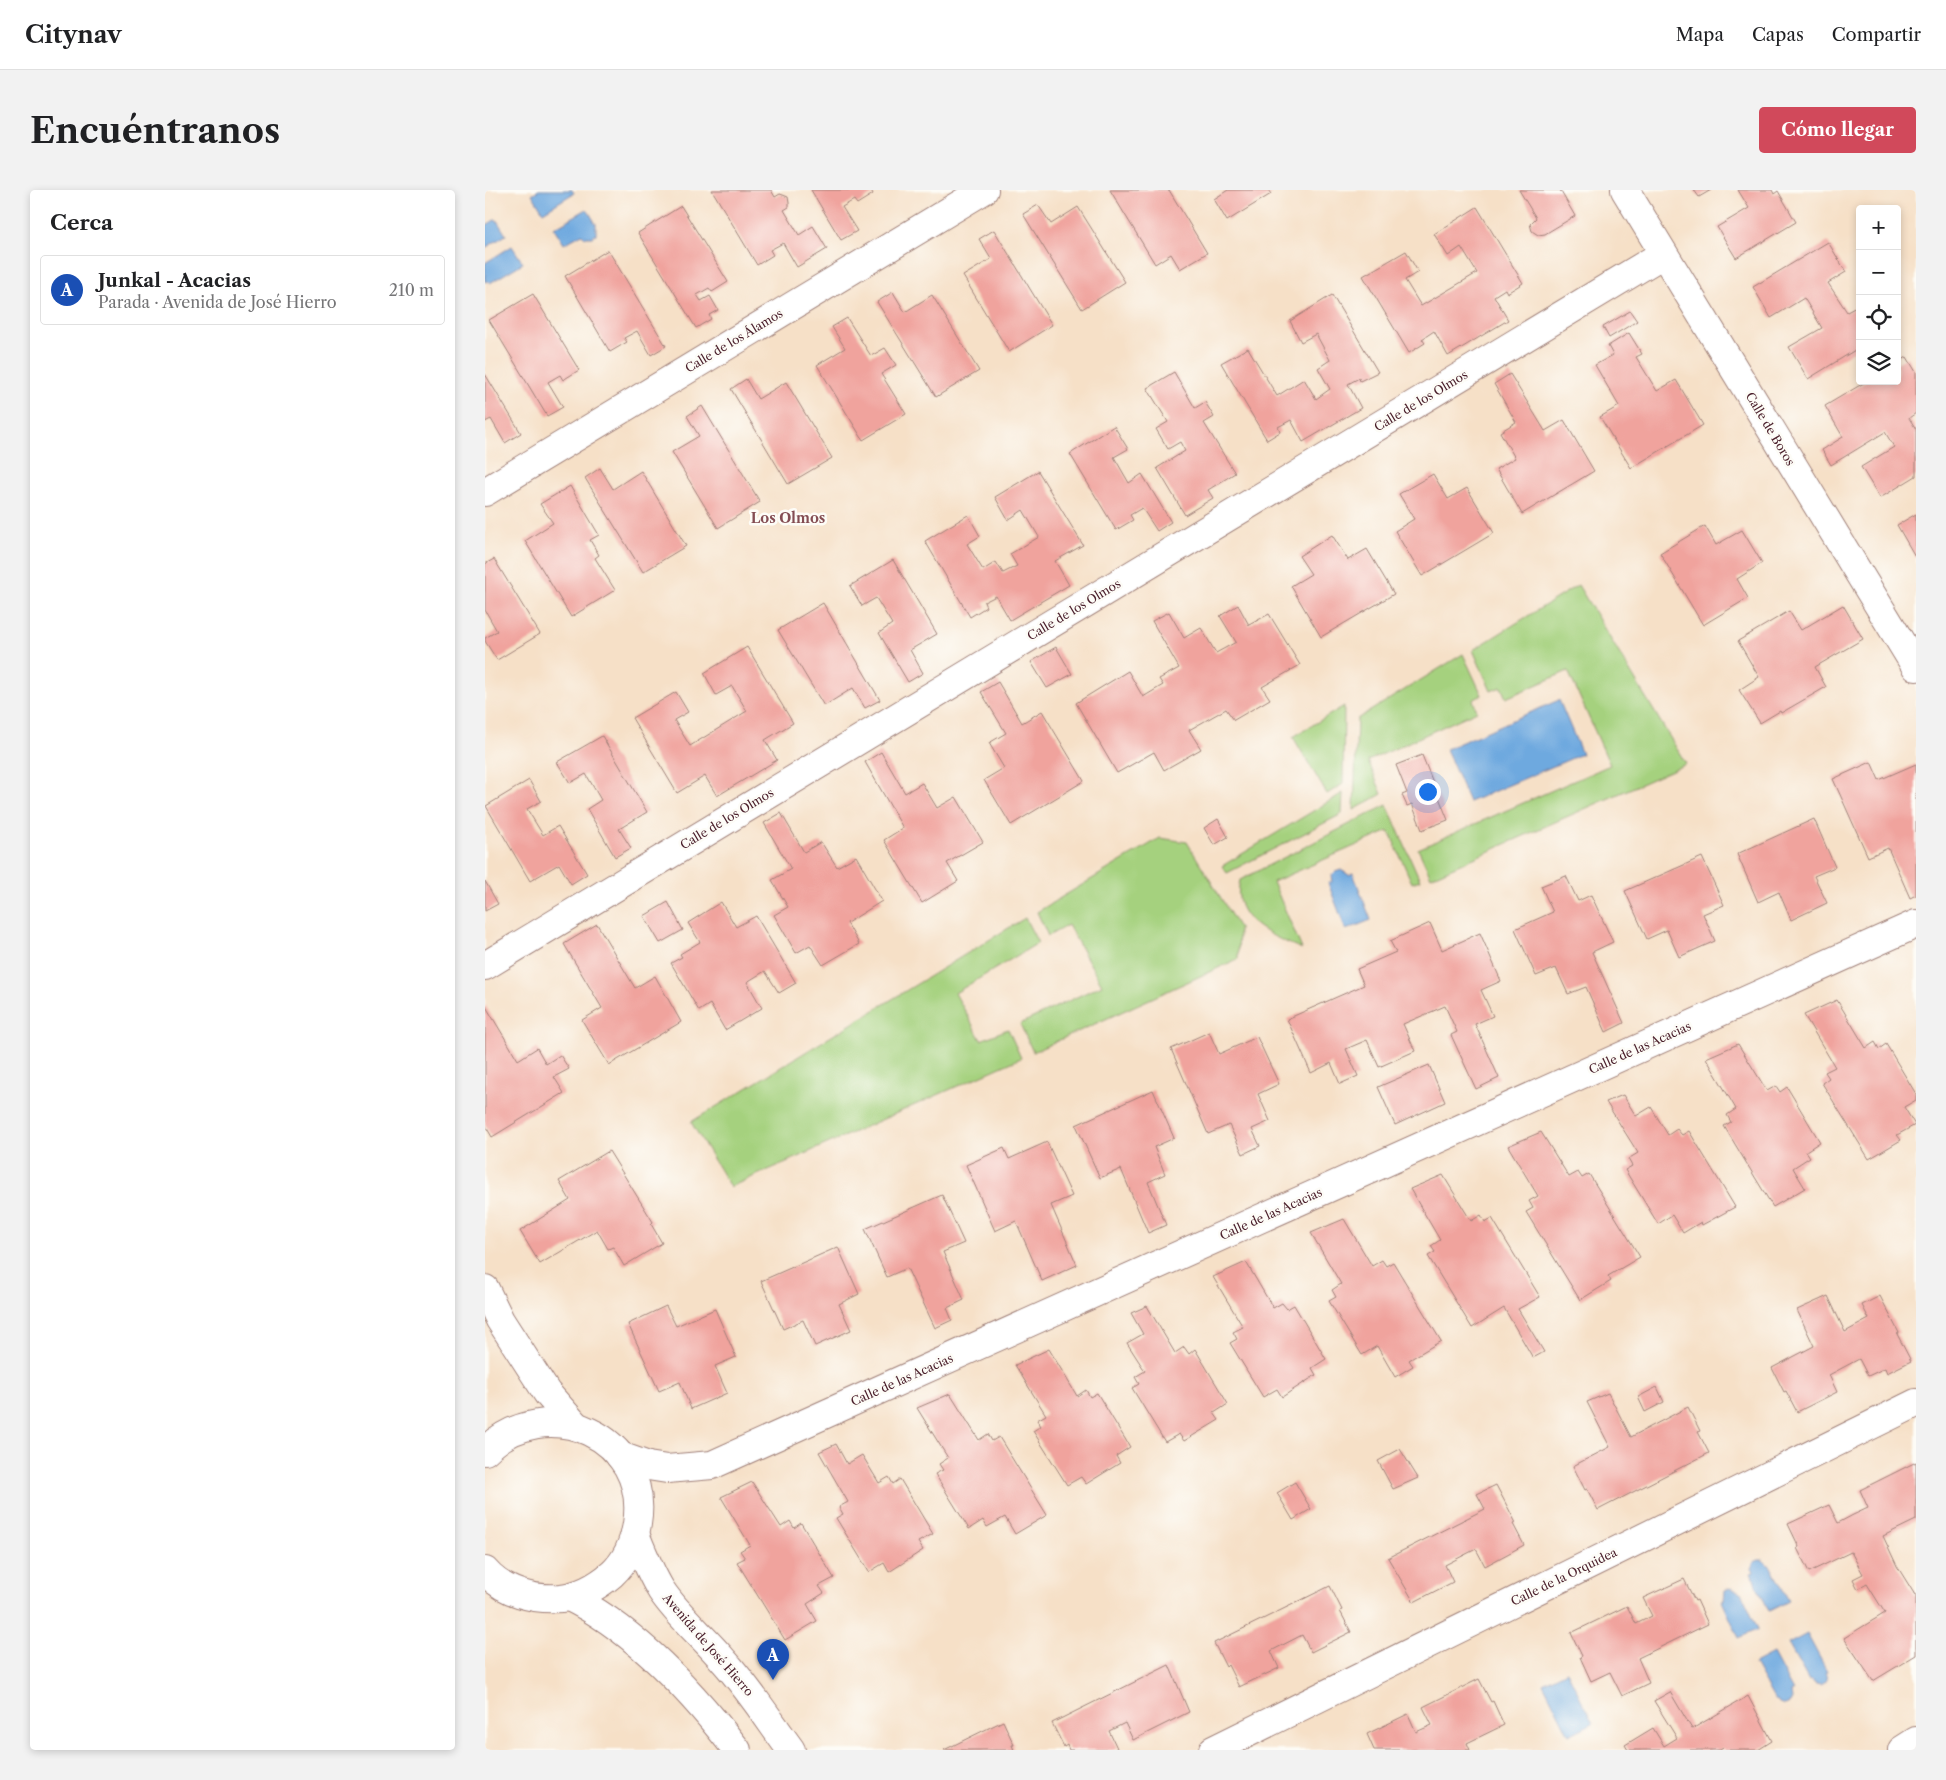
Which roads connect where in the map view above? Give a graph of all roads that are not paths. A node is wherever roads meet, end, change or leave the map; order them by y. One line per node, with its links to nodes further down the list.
1 (983, 190): 4 (street, Calle de los Álamos)
2 (1625, 190): 3 (street, Calle de Boros)
3 (1663, 254): 5 (street, Calle de Boros); 7 (street, Calle de los Olmos)
4 (485, 492)
5 (1916, 667)
6 (1916, 924): 12 (street, Calle de las Acacias)
7 (485, 966)
8 (485, 1289): 10 (street)
9 (1916, 1404): 19 (street, Calle de la Orquidea)
10 (576, 1426): 11 (street); 12 (street)
11 (485, 1450)
12 (620, 1456): 13 (street)
13 (635, 1534): 15 (street); 18 (street, Avenida de José Hierro)
14 (490, 1581): 15 (street)
15 (569, 1597): 17 (street)
16 (1916, 1741): 20 (street)
17 (737, 1750)
18 (791, 1750)
19 (1213, 1750)
20 (1901, 1750)

